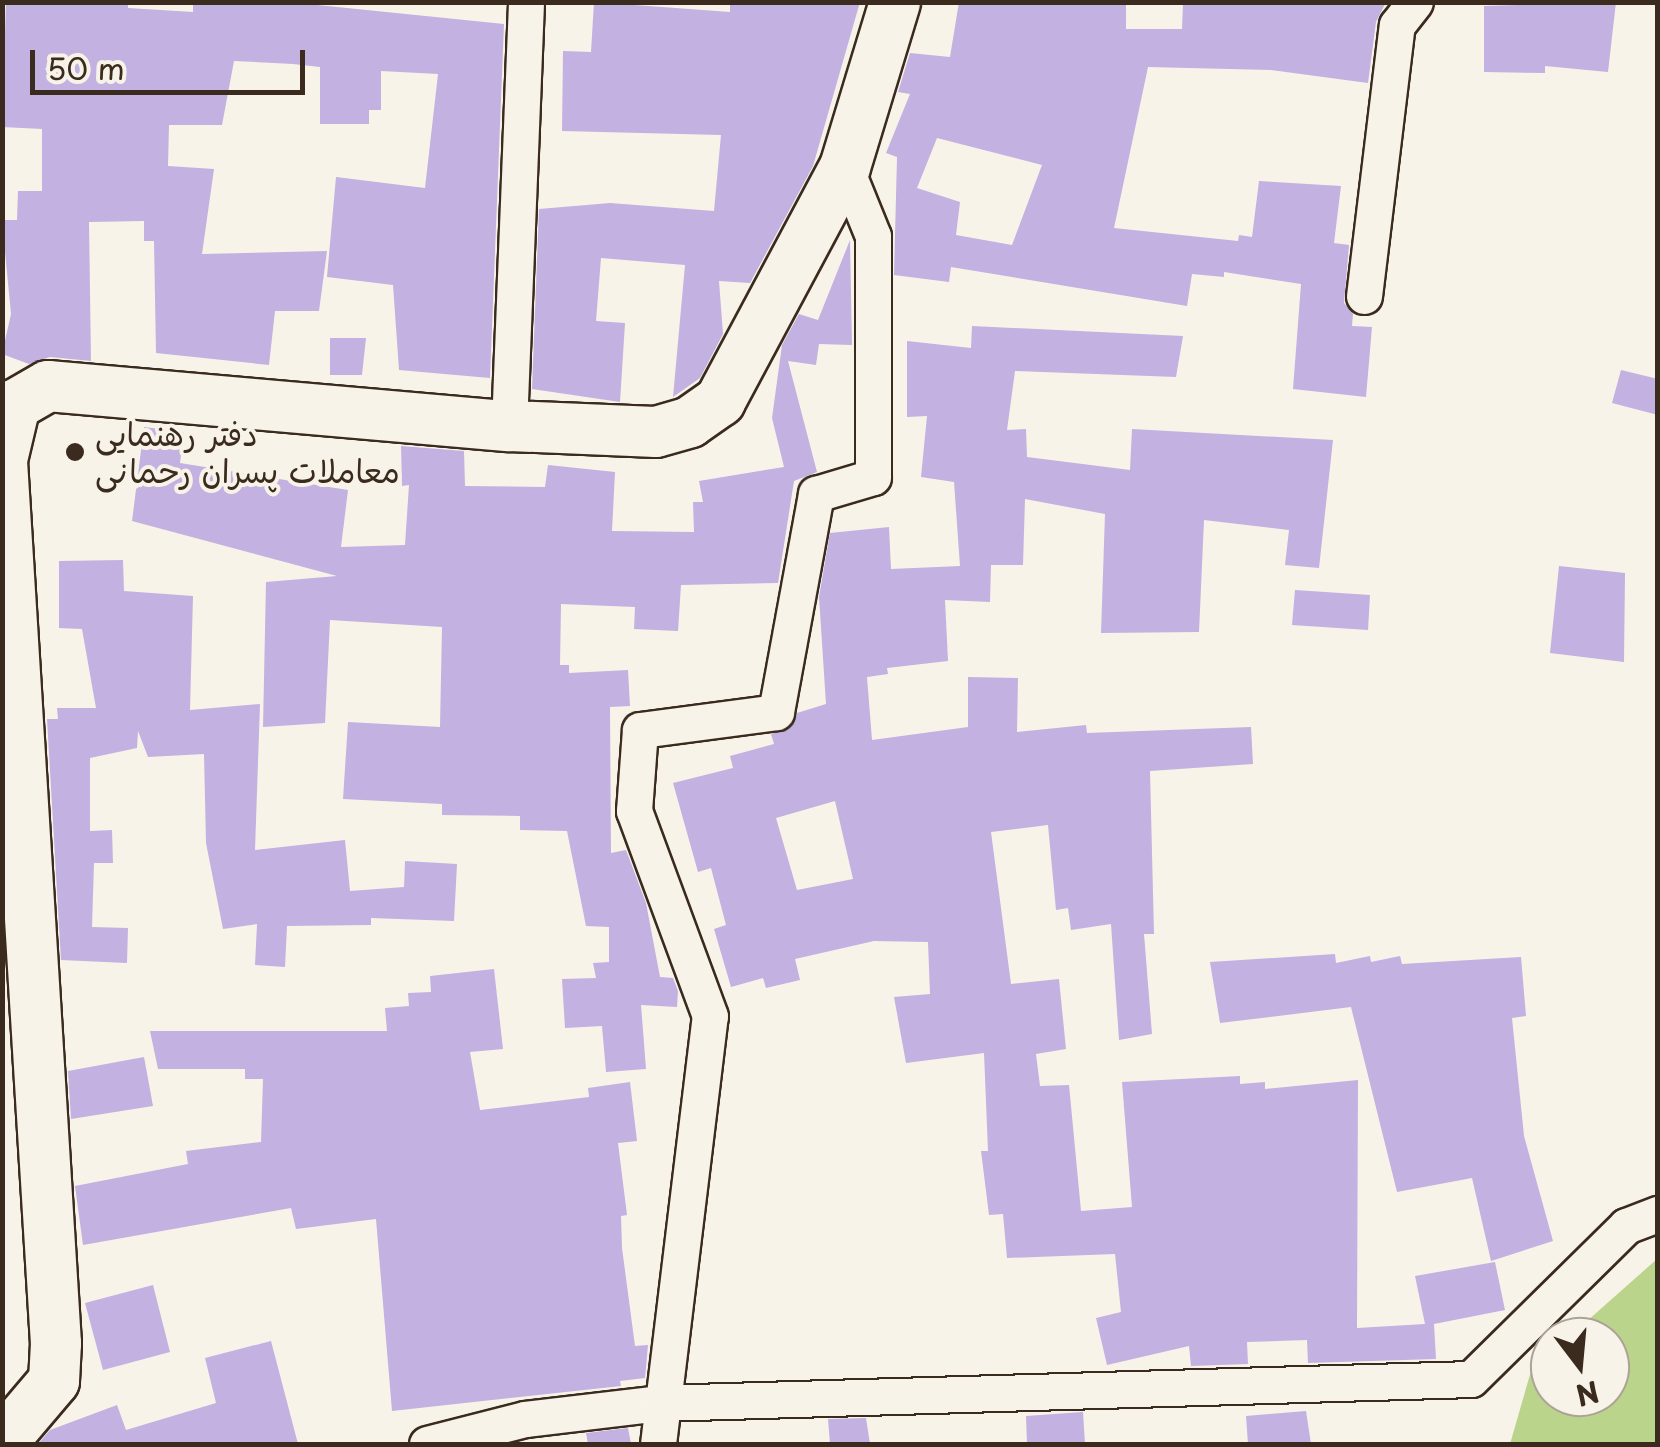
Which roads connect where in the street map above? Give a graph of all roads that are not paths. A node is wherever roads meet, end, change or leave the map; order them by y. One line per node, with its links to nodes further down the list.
1 (526, 2): 7 (street)
2 (894, 2): 4 (main road)
3 (1415, 2): 5 (street)
4 (844, 167): 7 (main road); 10 (street)
5 (1364, 296)
6 (9, 391): 7 (main road); 8 (main road)
7 (510, 426)
8 (2, 460): 11 (main road)
9 (1658, 1214): 10 (street)
10 (659, 1403): 12 (street); 13 (street)
11 (4, 1442)
12 (427, 1444)
13 (658, 1444)

